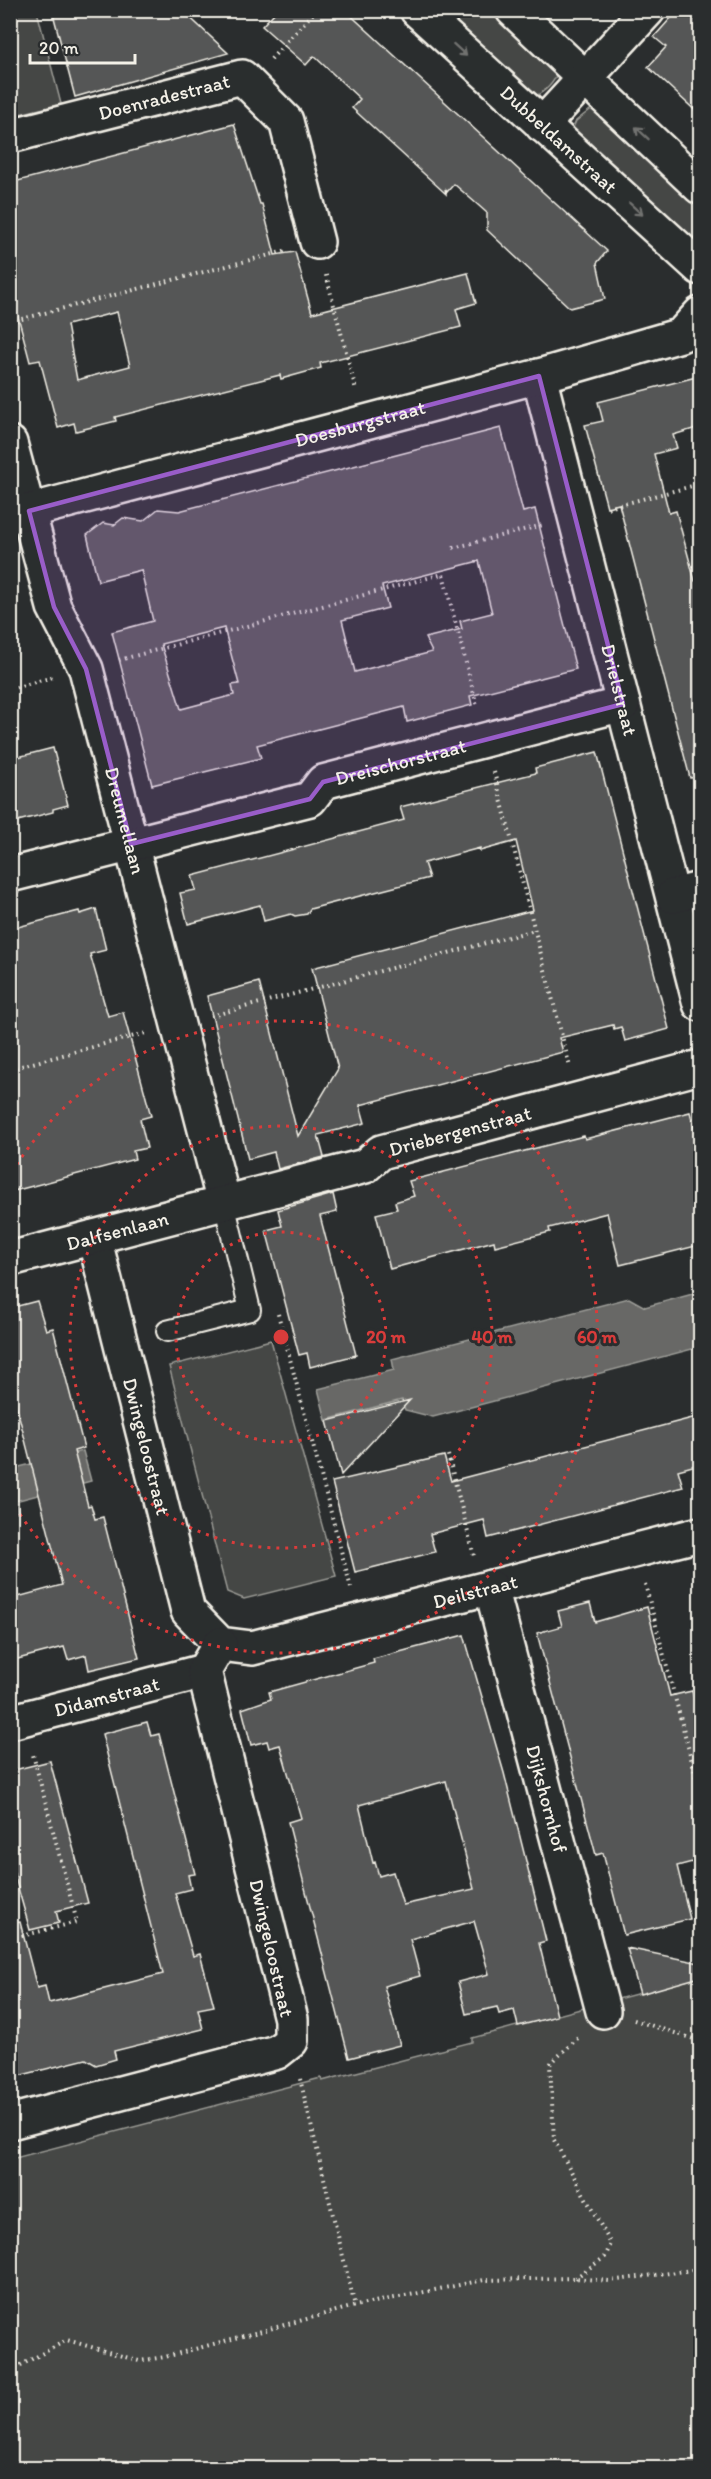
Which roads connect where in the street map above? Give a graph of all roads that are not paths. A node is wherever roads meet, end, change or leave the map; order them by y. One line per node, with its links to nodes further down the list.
1 (417, 10): 5 (street, Dubbeldamstraat, one-way to 5)
2 (513, 10): 4 (street)
3 (648, 10): 4 (street)
4 (584, 79): 5 (street); 7 (street, one-way to 4)
5 (542, 125): 9 (street, Dubbeldamstraat, one-way to 9)
6 (10, 136): 8 (street, Doenradestraat)
7 (700, 187)
8 (317, 242)
9 (700, 268)
10 (700, 314): 11 (street, Doesburgstraat)
11 (539, 376): 13 (street, Doesburgstraat); 14 (street, Drielstraat)
12 (10, 443): 13 (street, Dreumellaan)
13 (20, 513): 15 (street, Dreumellaan)
14 (623, 705): 15 (street, Dreischorstraat); 17 (street, Drielstraat)
15 (131, 844): 16 (street, Dreischorstraat); 20 (street, Dreumellaan)
16 (10, 875)
17 (687, 892): 18 (street, Drielstraat)
18 (700, 1004)
19 (700, 1067): 20 (street, Driebergenstraat)
20 (224, 1203): 21 (street, Dalfsenlaan); 23 (lane)
21 (94, 1237): 22 (street, Dalfsenlaan); 26 (street, Dwingeloostraat)
22 (10, 1259)
23 (167, 1331)
24 (700, 1534): 25 (street, Deilstraat)
25 (487, 1588): 26 (street, Deilstraat); 29 (street, Dijkshornhof)
26 (236, 1646): 27 (street)
27 (204, 1671): 28 (street, Didamstraat); 30 (street, Dwingeloostraat)
28 (17, 1720)
29 (603, 2011)
30 (10, 2122)

